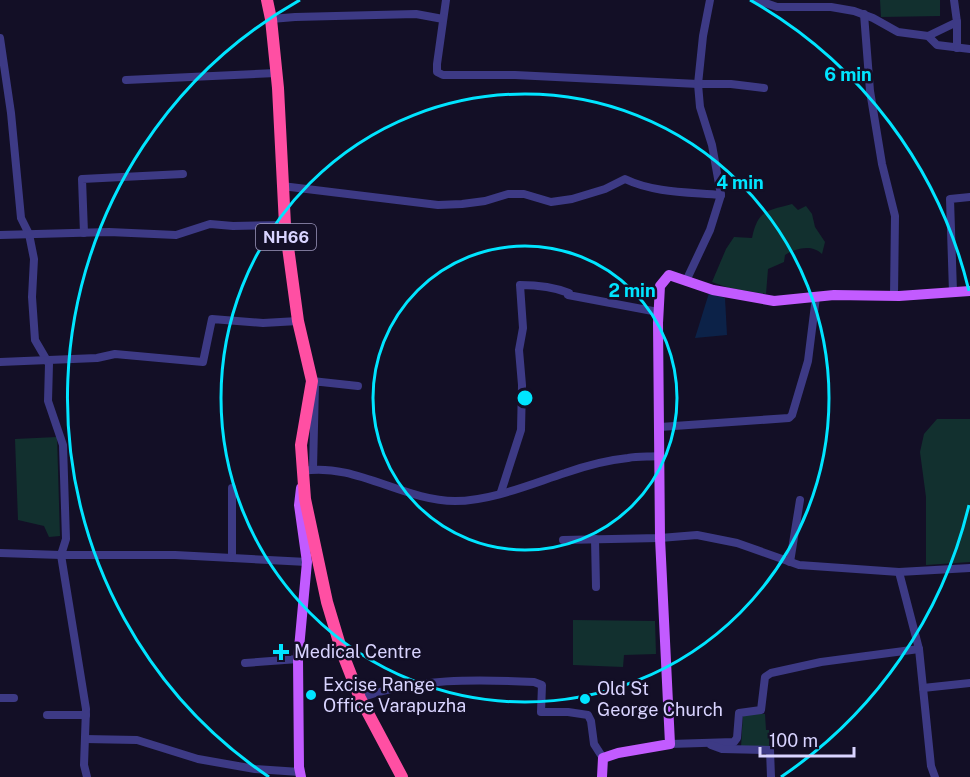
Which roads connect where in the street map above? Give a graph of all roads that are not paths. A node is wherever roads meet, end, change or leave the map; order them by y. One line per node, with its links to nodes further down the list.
1 (267, 0): 7 (highway, NH66)
2 (446, 0): 8 (street)
3 (710, 0): 16 (street)
4 (757, 0): 6 (street)
5 (954, 0): 9 (street)
6 (864, 14): 10 (street); 29 (street)
7 (271, 19): 8 (street); 14 (highway, NH66)
8 (443, 19): 16 (street)
9 (957, 22): 10 (street); 12 (street)
10 (928, 36): 12 (street)
11 (0, 38): 24 (street)
12 (957, 48): 13 (street)
13 (970, 49)
14 (276, 73): 15 (street); 19 (highway, NH66)
15 (126, 80)
16 (699, 84): 17 (street); 20 (street)
17 (764, 88)
18 (183, 174): 23 (street)
19 (282, 186): 20 (street); 22 (highway, NH66)
20 (721, 195): 26 (street)
21 (970, 197): 28 (street)
22 (285, 225): 23 (street); 32 (highway, NH66)
23 (84, 232): 24 (street)
24 (29, 234): 25 (street); 33 (street)
25 (0, 235)
26 (686, 281): 30 (main road); 31 (main road)
27 (970, 291): 28 (main road)
28 (953, 292): 29 (main road)
29 (894, 296): 30 (main road)
30 (816, 297): 37 (street)
31 (658, 312): 37 (main road); 41 (street)
32 (298, 321): 33 (street); 35 (highway, NH66)
33 (46, 359): 34 (street); 47 (street)
34 (0, 362)
35 (312, 381): 36 (street); 39 (highway, NH66)
36 (358, 386)
37 (660, 427): 38 (main road)
38 (660, 456): 41 (street); 43 (main road)
39 (308, 470): 41 (street); 49 (main road); 61 (highway, NH66)
40 (232, 488): 48 (street)
41 (501, 492)
42 (800, 500): 50 (street)
43 (660, 538): 44 (street); 50 (street); 66 (main road)
44 (595, 539): 45 (street); 53 (street)
45 (563, 540)
46 (0, 553): 47 (street)
47 (61, 555): 48 (street); 63 (street)
48 (232, 558): 49 (street)
49 (307, 562): 55 (main road)
50 (790, 562): 52 (street)
51 (970, 568): 52 (street)
52 (899, 572): 54 (street)
53 (596, 587)
54 (919, 649): 58 (street); 65 (street)
55 (298, 660): 56 (street); 68 (main road)
56 (245, 663)
57 (970, 684): 58 (street)
58 (923, 688): 74 (street)
59 (0, 698): 60 (street)
60 (14, 698)
61 (360, 698): 67 (street); 70 (highway, NH66)
62 (47, 715): 63 (street)
63 (86, 715): 64 (street)
64 (85, 739): 68 (street); 69 (street)
65 (708, 743): 66 (street); 72 (street)
66 (670, 744): 67 (main road)
67 (603, 758): 71 (main road)
68 (300, 775)
69 (87, 777)
70 (402, 777)
71 (602, 777)
72 (771, 777)
73 (929, 777): 74 (street)
74 (934, 777)

